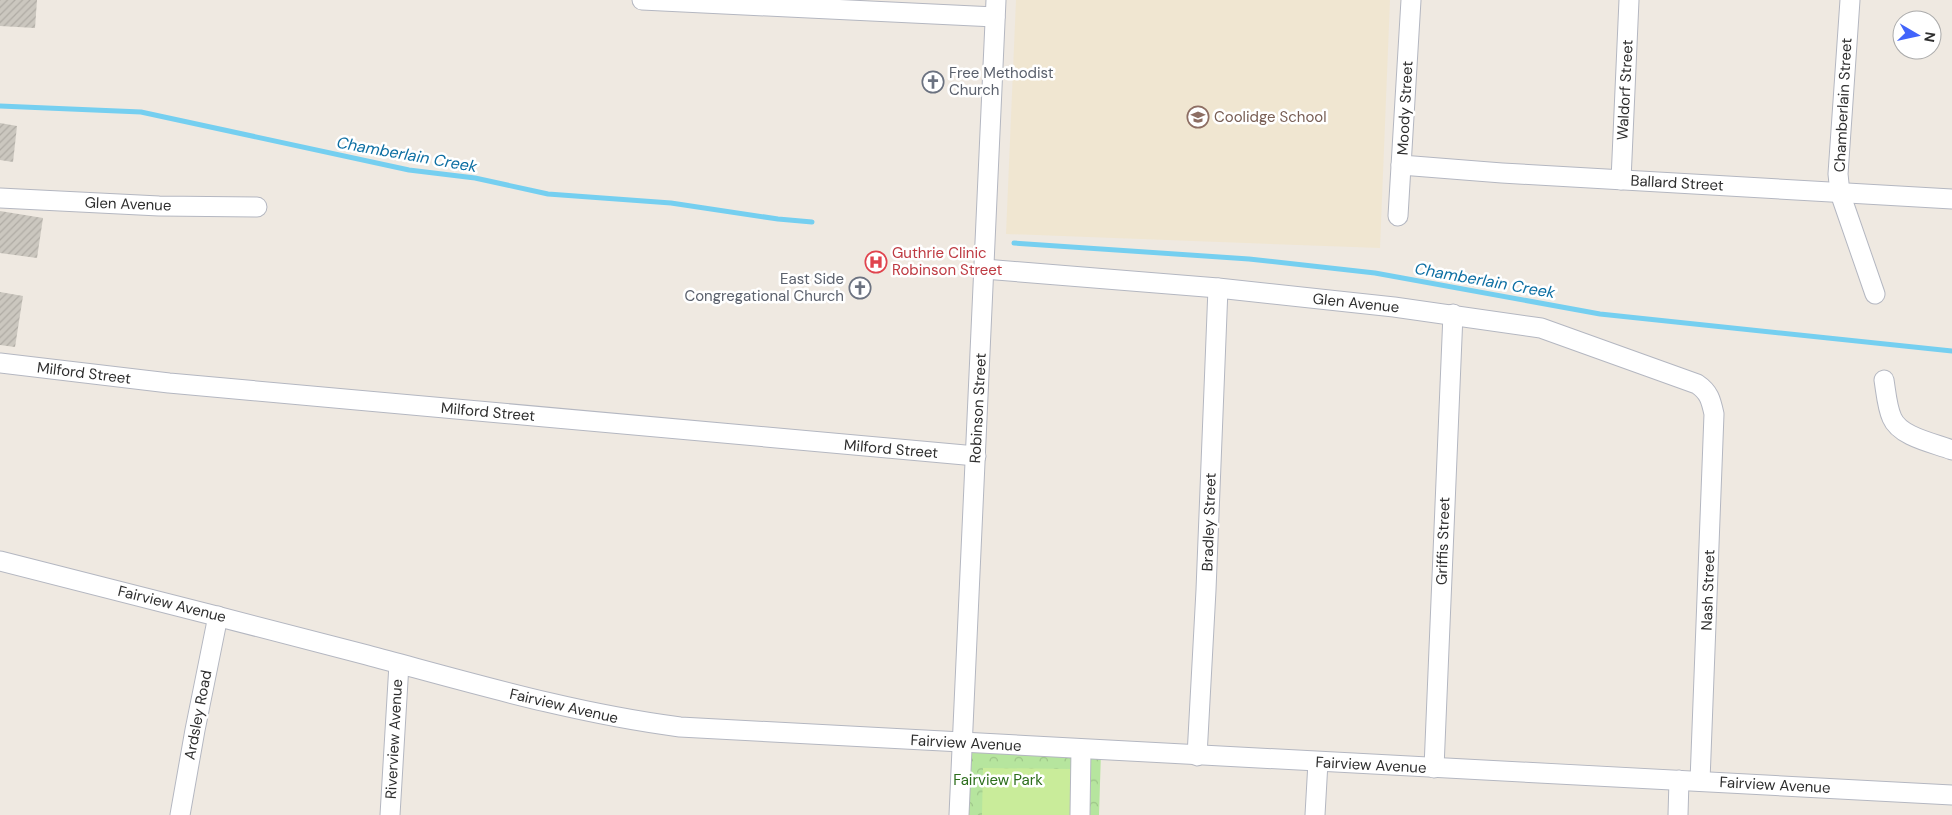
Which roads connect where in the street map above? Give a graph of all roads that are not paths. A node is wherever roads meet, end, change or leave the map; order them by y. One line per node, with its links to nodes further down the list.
1 (642, 0): 5 (street)
2 (1411, 0): 6 (street, Moody Street)
3 (1630, 0): 7 (street, Waldorf Street)
4 (1850, 0): 8 (street, Chamberlain Street)
5 (995, 8): 13 (street, Robinson Street)
6 (1402, 165): 7 (street, Ballard Street); 12 (street, Moody Street)
7 (1621, 180): 8 (street, Ballard Street)
8 (1840, 192): 10 (street, Ballard Street); 15 (street, Chamberlain Street)
9 (0, 198): 11 (street, Glen Avenue)
10 (1952, 199)
11 (257, 207)
12 (1398, 216)
13 (984, 269): 14 (street, Glen Avenue); 21 (street, Robinson Street)
14 (1218, 288): 16 (street, Glen Avenue); 27 (street, Bradley Street)
15 (1875, 294)
16 (1453, 314): 19 (street, Glen Avenue); 29 (street, Griffis Street)
17 (0, 363): 21 (street, Milford Street)
18 (1884, 380): 20 (street)
19 (1711, 398): 31 (street, Nash Street)
20 (1952, 450)
21 (976, 456): 25 (street, Robinson Street)
22 (0, 560): 23 (street, Fairview Avenue)
23 (218, 616): 24 (street, Fairview Avenue); 33 (street, Ardsley Road)
24 (399, 664): 25 (street, Fairview Avenue); 34 (street, Riverview Avenue)
25 (963, 742): 26 (street, Fairview Avenue); 35 (street, Robinson Street)
26 (1081, 750): 27 (street, Fairview Avenue); 36 (street)
27 (1197, 756): 28 (street, Fairview Avenue)
28 (1318, 762): 29 (street, Fairview Avenue); 37 (street)
29 (1434, 768): 30 (street, Fairview Avenue)
30 (1679, 780): 31 (street, Fairview Avenue); 38 (street)
31 (1700, 781): 32 (street, Fairview Avenue)
32 (1952, 795)
33 (180, 815)
34 (390, 815)
35 (959, 815)
36 (1080, 815)
37 (1316, 815)
38 (1678, 815)

